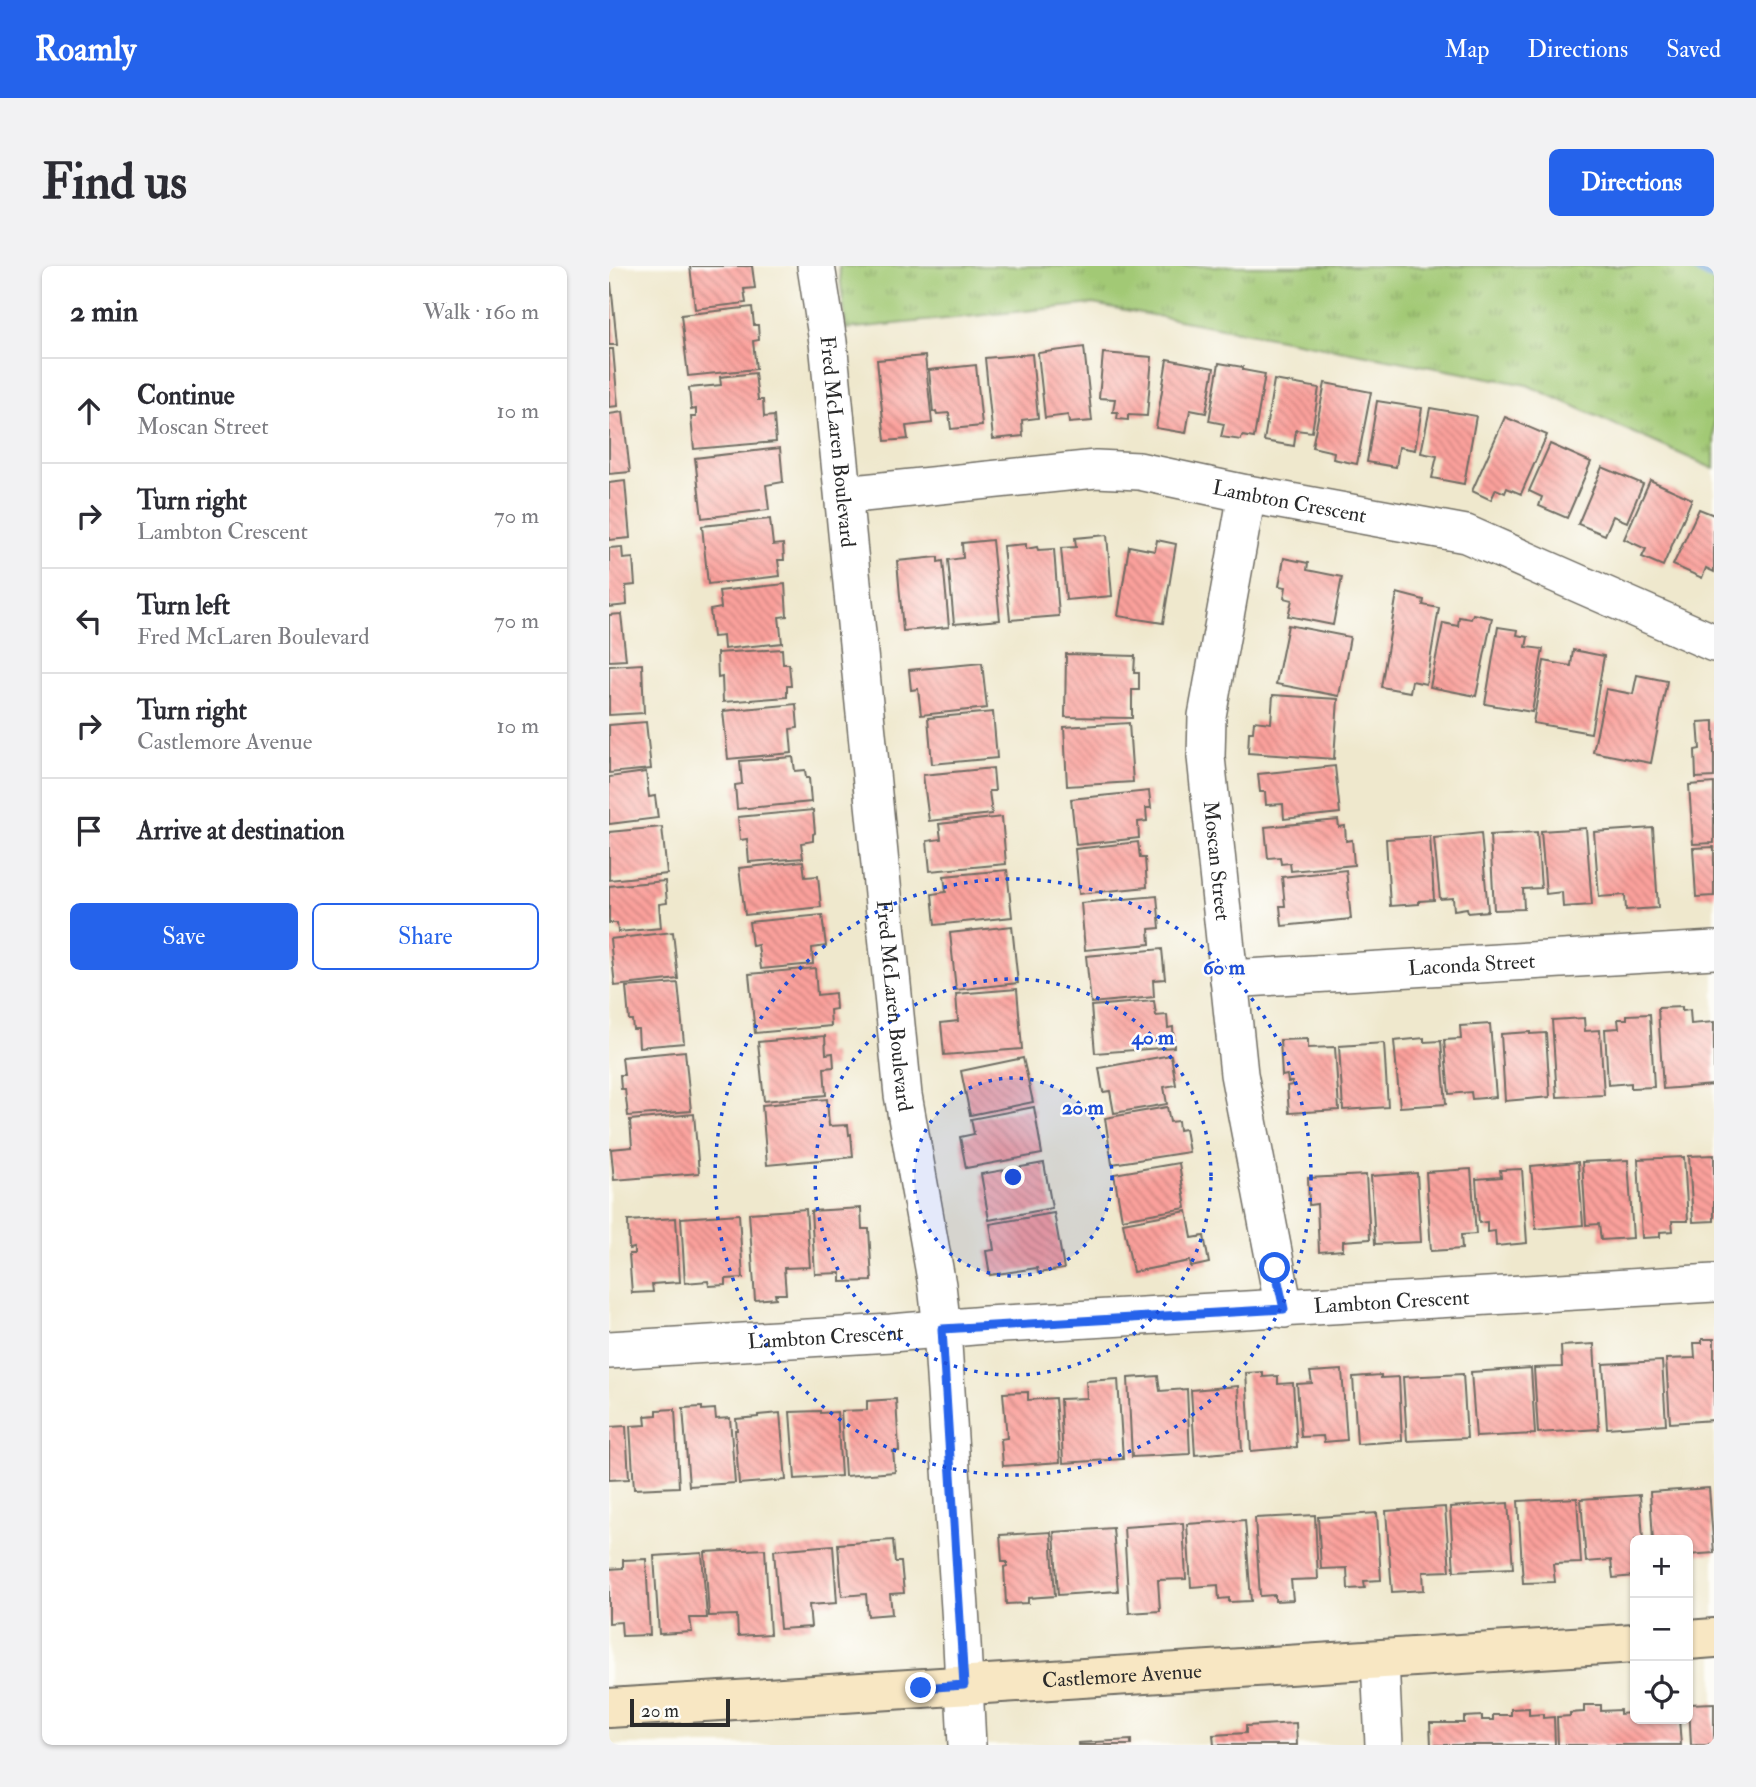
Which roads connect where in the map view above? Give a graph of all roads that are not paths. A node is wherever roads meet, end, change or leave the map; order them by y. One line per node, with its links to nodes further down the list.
1 (816, 266): 3 (street, Fred McLaren Boulevard)
2 (1247, 494): 3 (street, Lambton Crescent); 4 (street, Lambton Crescent); 6 (street, Moscan Street)
3 (844, 495): 9 (street, Fred McLaren Boulevard)
4 (1714, 643)
5 (1714, 950): 6 (street, Laconda Street)
6 (1229, 979): 8 (street, Moscan Street)
7 (1714, 1283): 8 (street, Lambton Crescent)
8 (1284, 1309): 9 (street, Lambton Crescent)
9 (942, 1329): 10 (street, Lambton Crescent); 15 (street, Fred McLaren Boulevard)
10 (609, 1350)
11 (1714, 1638): 12 (street)
12 (1693, 1640)
13 (1630, 1643): 14 (street, Castlemore Avenue)
14 (1380, 1660): 15 (street, Castlemore Avenue); 18 (street)
15 (964, 1685): 16 (street, Castlemore Avenue); 17 (street, Fred McLaren Boulevard)
16 (609, 1708)
17 (967, 1745)
18 (1384, 1745)

